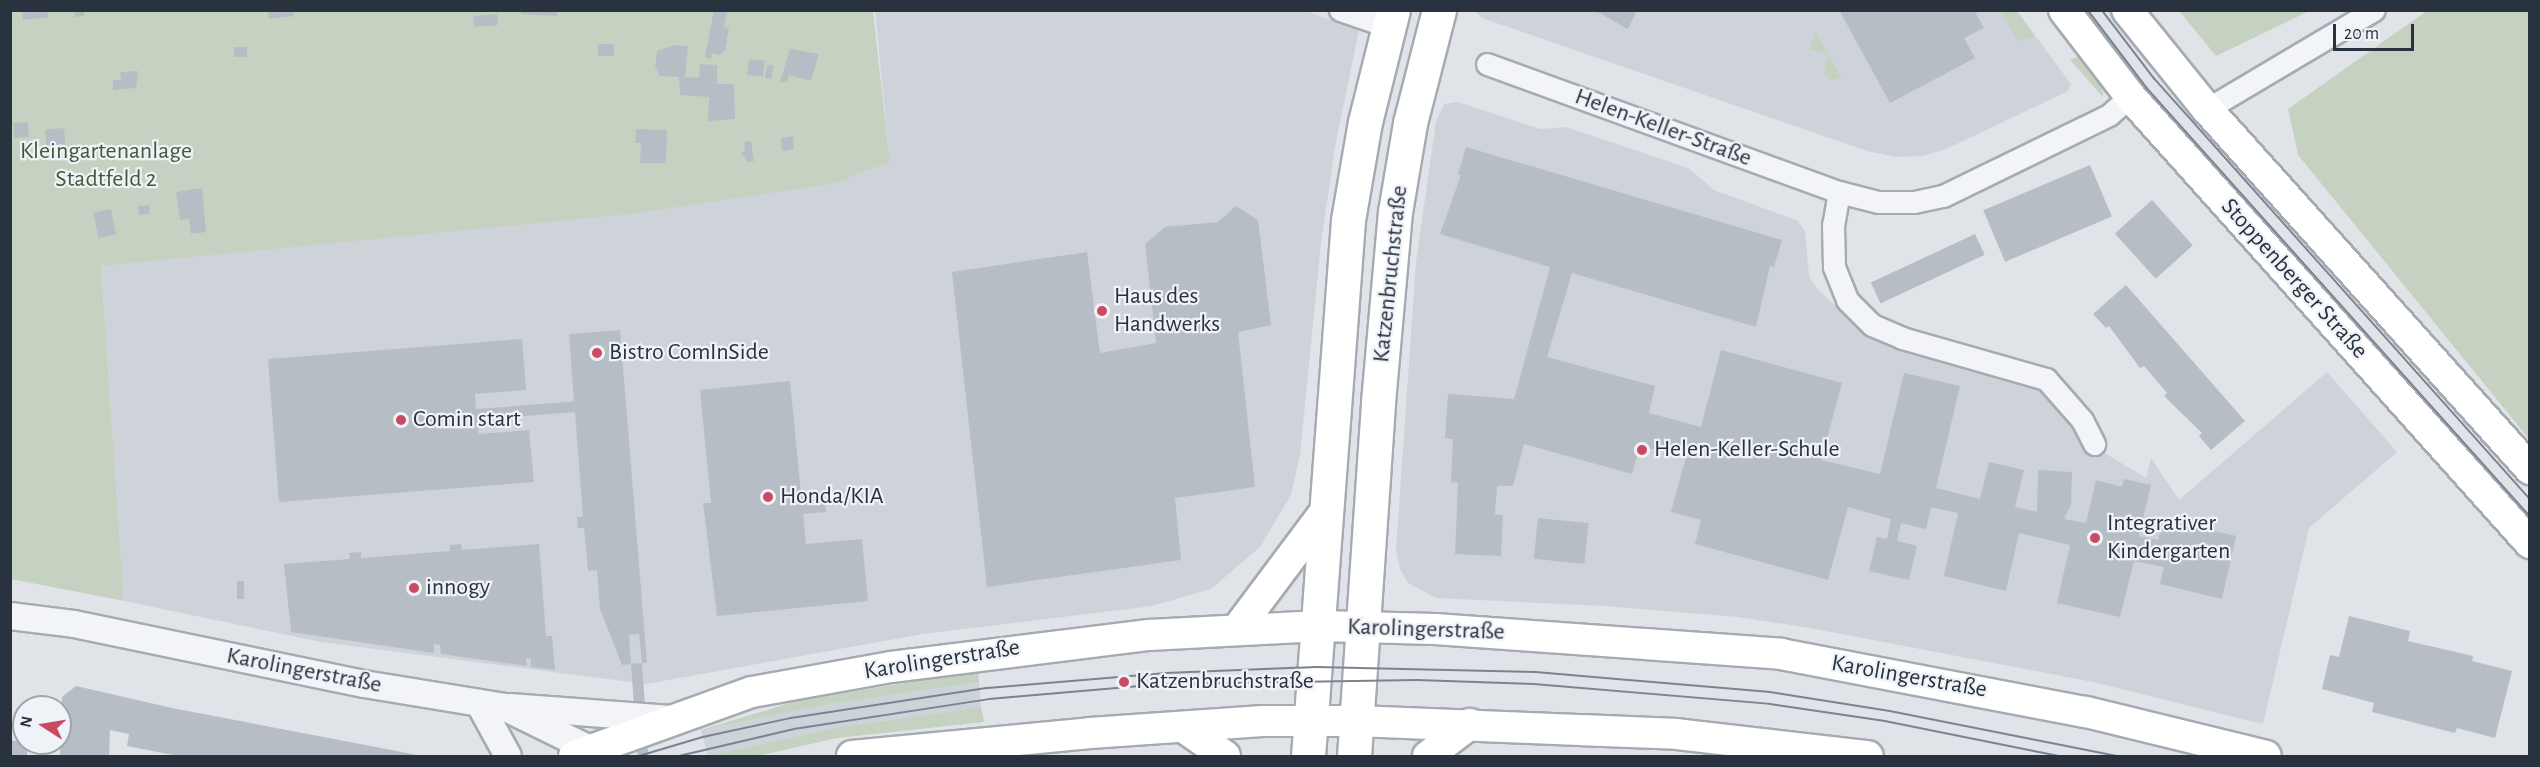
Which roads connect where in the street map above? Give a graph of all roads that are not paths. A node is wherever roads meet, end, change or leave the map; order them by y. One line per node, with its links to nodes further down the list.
1 (1340, 10): 6 (street)
2 (1439, 10): 18 (main road, Katzenbruchstraße)
3 (2064, 10): 8 (main road, Stoppenberger Straße)
4 (2127, 10): 9 (main road, Stoppenberger Straße)
5 (2374, 10): 9 (street)
6 (1390, 18): 13 (main road, Katzenbruchstraße)
7 (1487, 64): 10 (street, Helen-Keller-Straße)
8 (2130, 96): 10 (street, Helen-Keller-Straße); 14 (main road, Stoppenberger Straße)
9 (2207, 109): 12 (main road, Stoppenberger Straße)
10 (1839, 192): 11 (street)
11 (2094, 444)
12 (2529, 469)
13 (1327, 509): 16 (main road, Katzenbruchstraße); 17 (main road)
14 (2529, 543)
15 (10, 616): 19 (street, Karolingerstraße)
16 (1320, 626): 17 (main road, Karolingerstraße); 18 (main road, Karolingerstraße); 21 (main road, Katzenbruchstraße)
17 (1238, 628): 20 (main road, Karolingerstraße)
18 (1364, 628): 22 (main road, Katzenbruchstraße); 35 (main road, Karolingerstraße)
19 (491, 705): 20 (street); 27 (street, Karolingerstraße); 28 (street)
20 (671, 719): 27 (main road, Karolingerstraße)
21 (1310, 721): 22 (main road); 24 (main road); 31 (main road, Katzenbruchstraße)
22 (1356, 721): 23 (main road); 32 (main road, Katzenbruchstraße)
23 (1470, 724): 25 (main road); 33 (main road)
24 (1183, 727): 26 (main road); 30 (main road)
25 (1778, 750): 34 (main road)
26 (916, 752): 29 (main road)
27 (590, 754)
28 (508, 756)
29 (852, 756)
30 (1225, 756)
31 (1308, 756)
32 (1354, 756)
33 (1428, 756)
34 (1868, 756)
35 (2266, 756)

